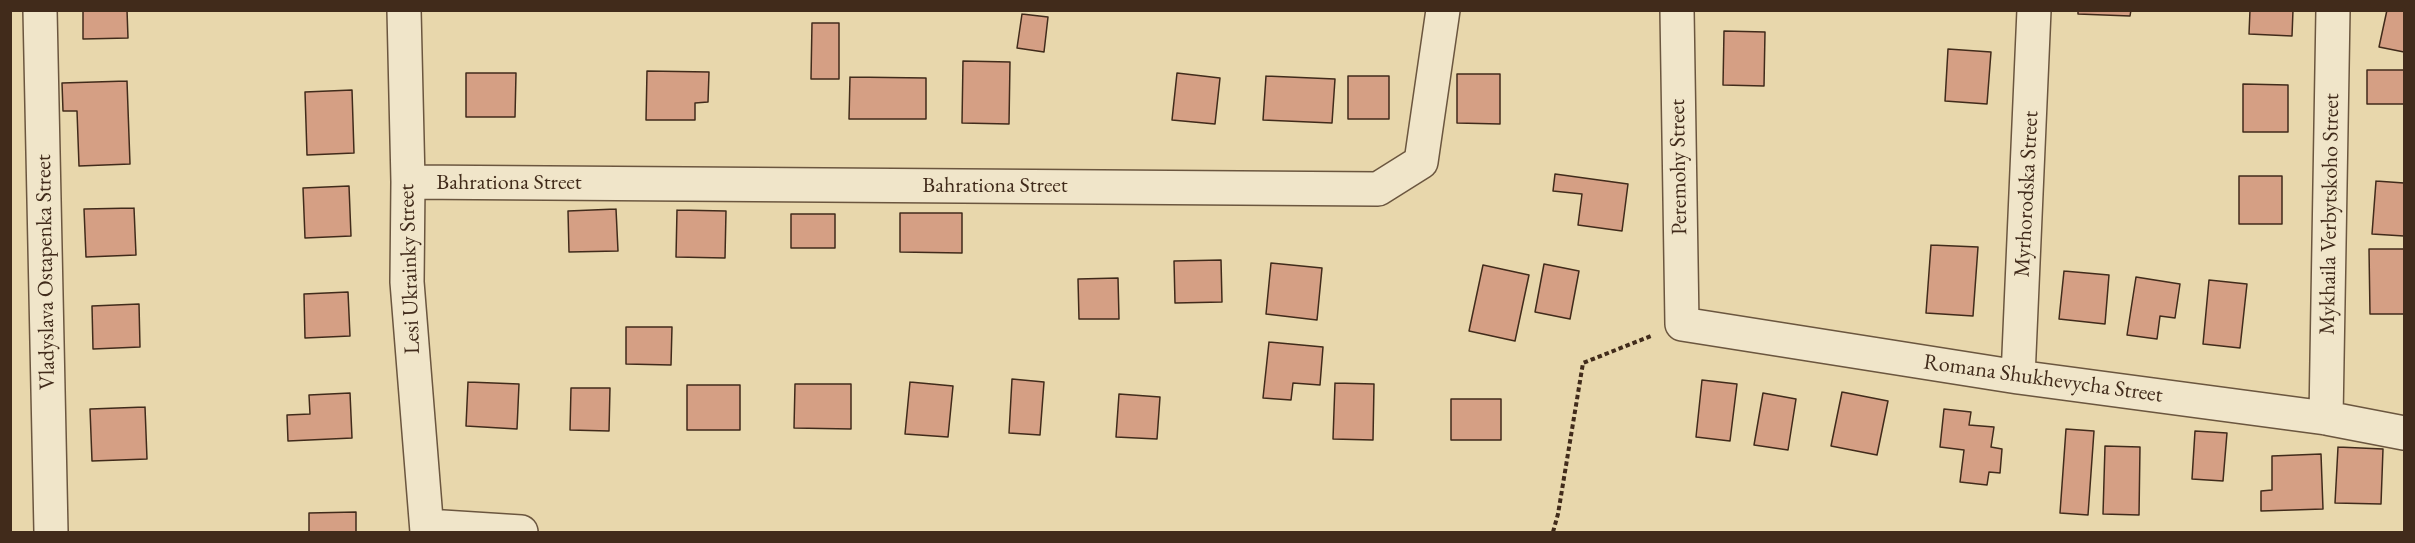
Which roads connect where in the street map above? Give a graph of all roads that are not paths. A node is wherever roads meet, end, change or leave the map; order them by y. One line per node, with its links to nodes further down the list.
1 (40, 10): 13 (street, Vladyslava Ostapenka Street)
2 (404, 10): 7 (street, Lesi Ukrainky Street)
3 (1443, 10): 7 (street, Bahrationa Street)
4 (1677, 10): 8 (street, Peremohy Street)
5 (2034, 10): 9 (street, Myrhorodska Street)
6 (2333, 10): 10 (street, Mykhaila Verbytskoho Street)
7 (408, 182): 12 (street, Lesi Ukrainky Street)
8 (1682, 324): 9 (street, Romana Shukhevycha Street)
9 (2018, 377): 10 (street, Romana Shukhevycha Street)
10 (2326, 418): 11 (street, Romana Shukhevycha Street)
11 (2404, 433)
12 (427, 529): 14 (street)
13 (51, 532)
14 (521, 532)

